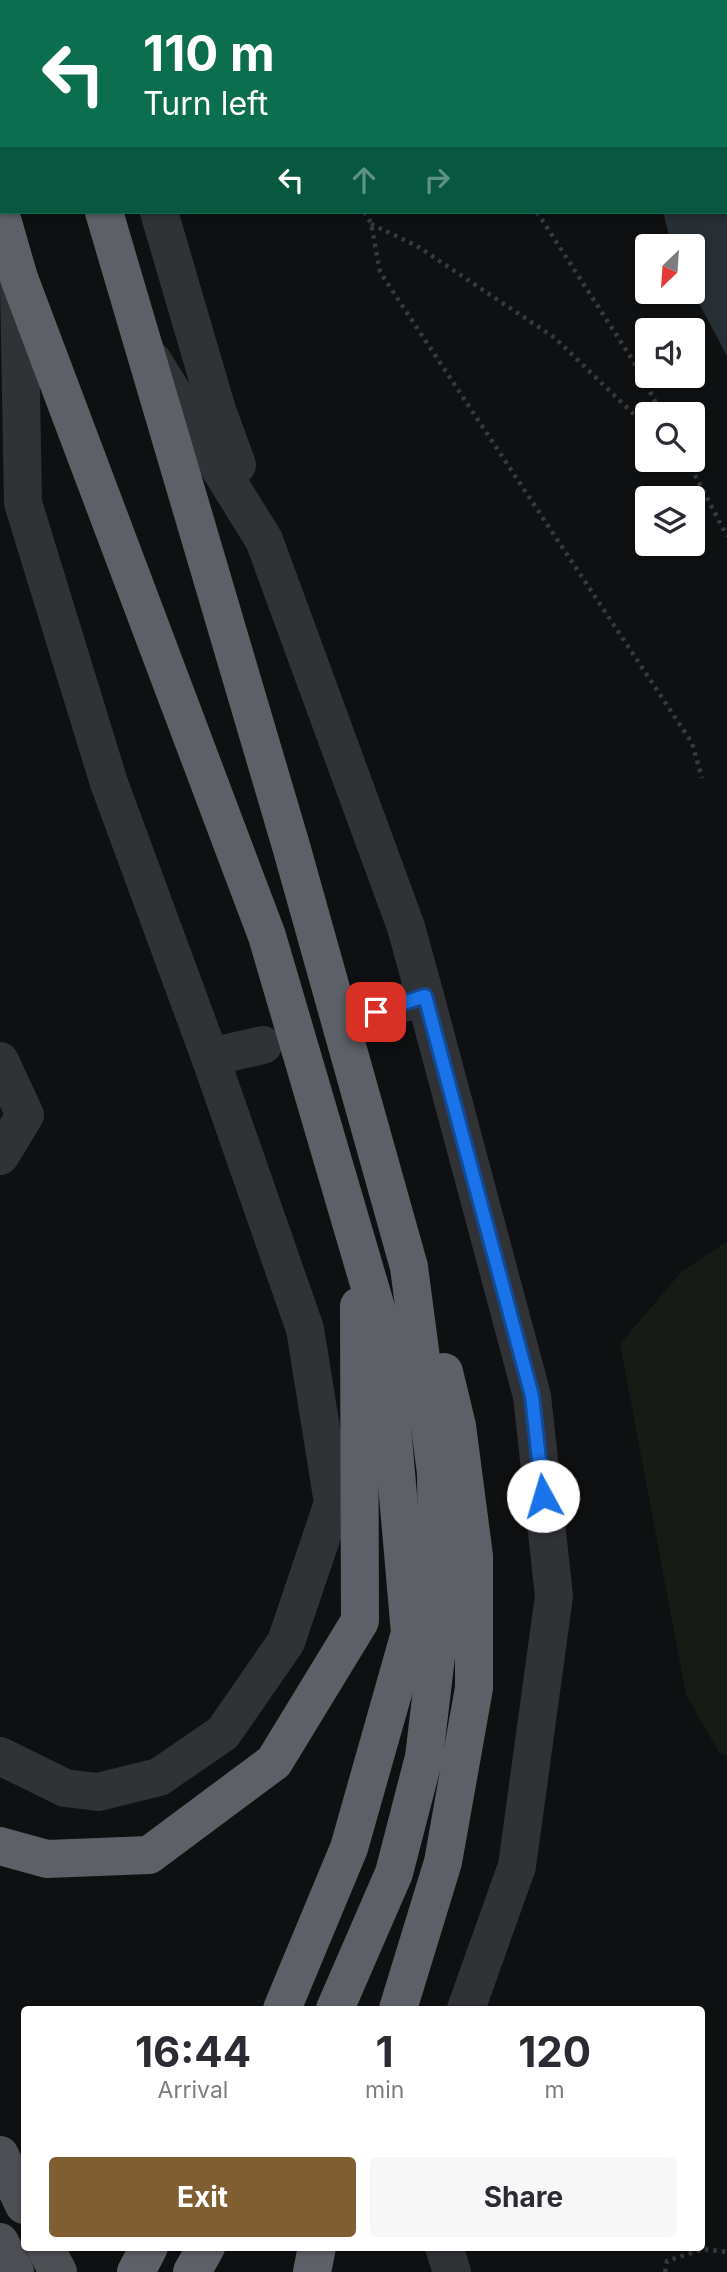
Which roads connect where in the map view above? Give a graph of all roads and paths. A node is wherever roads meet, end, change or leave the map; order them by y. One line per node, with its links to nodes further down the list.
1 (1, 214): 7 (highway)
2 (105, 214): 8 (highway)
3 (160, 214): 13 (street)
4 (365, 214): 6 (path)
5 (538, 214): 9 (path)
6 (371, 223): 10 (path); 14 (path)
7 (19, 278): 18 (street); 21 (highway)
8 (144, 346): 13 (street); 22 (highway)
9 (655, 402)
10 (635, 415)
11 (693, 472): 12 (path)
12 (727, 536)
13 (264, 540): 15 (street)
14 (702, 778)
15 (425, 996): 16 (street); 28 (street)
16 (376, 1012)
17 (263, 1045): 18 (street)
18 (210, 1057): 23 (street)
19 (0, 1061): 20 (street)
20 (0, 1156)
21 (359, 1245): 24 (highway); 25 (highway)
22 (409, 1267): 26 (highway); 27 (highway)
23 (0, 1756)
24 (0, 1846)
25 (283, 2006)
26 (336, 2006)
27 (399, 2006)
28 (467, 2006)
29 (0, 2155): 30 (main road)
30 (21, 2199)
31 (0, 2242): 40 (main road)
32 (705, 2249): 39 (path)
33 (47, 2251): 41 (main road)
34 (147, 2251): 42 (highway)
35 (204, 2251): 43 (highway)
36 (316, 2251): 44 (highway)
37 (445, 2251): 45 (street)
38 (697, 2251): 46 (path)
39 (727, 2252)
40 (15, 2272)
41 (58, 2272)
42 (136, 2272)
43 (192, 2272)
44 (312, 2272)
45 (452, 2272)
46 (665, 2272)

